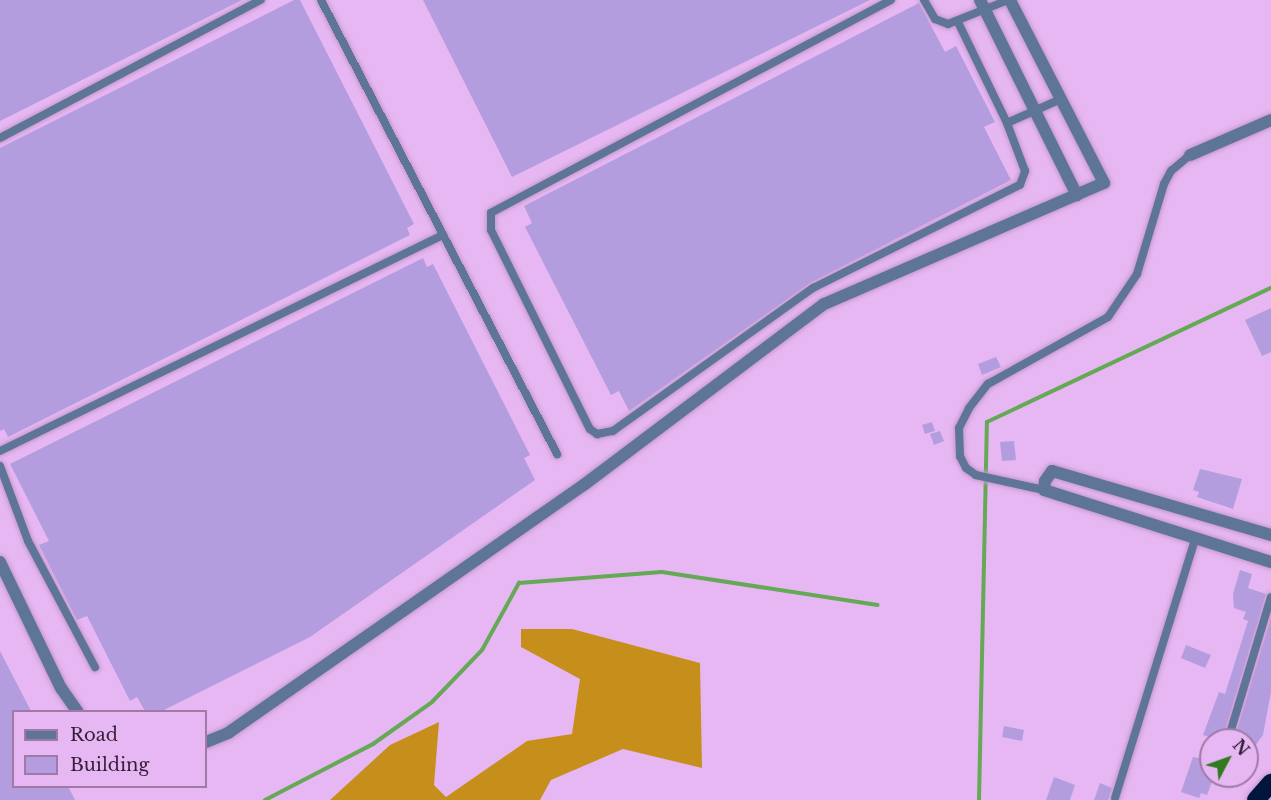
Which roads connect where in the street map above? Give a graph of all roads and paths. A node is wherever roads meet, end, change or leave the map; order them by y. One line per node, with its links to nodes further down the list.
1 (261, 0): 12 (lane)
2 (321, 0): 15 (lane)
3 (891, 0): 11 (lane)
4 (924, 0): 7 (lane)
5 (1009, 0): 6 (lane); 8 (street)
6 (982, 6): 7 (lane); 9 (street)
7 (958, 22): 11 (lane)
8 (1061, 99): 9 (lane); 14 (street)
9 (1035, 111): 11 (lane); 14 (street)
10 (1271, 120): 13 (street)
11 (1007, 123)
12 (0, 138)
13 (1190, 155): 19 (lane)
14 (1077, 195): 29 (street)
15 (443, 235): 16 (lane); 17 (lane)
16 (0, 451)
17 (557, 454)
18 (0, 466): 26 (lane)
19 (1044, 490): 20 (street); 21 (street)
20 (1267, 533)
21 (1195, 540): 23 (street); 31 (lane)
22 (0, 562): 24 (street)
23 (1271, 562)
24 (3, 578): 27 (street)
25 (1271, 597): 28 (lane)
26 (95, 667)
27 (77, 710)
28 (1232, 728)
29 (207, 742)
30 (1271, 783): 32 (highway)
31 (1116, 798)
32 (1256, 800)

